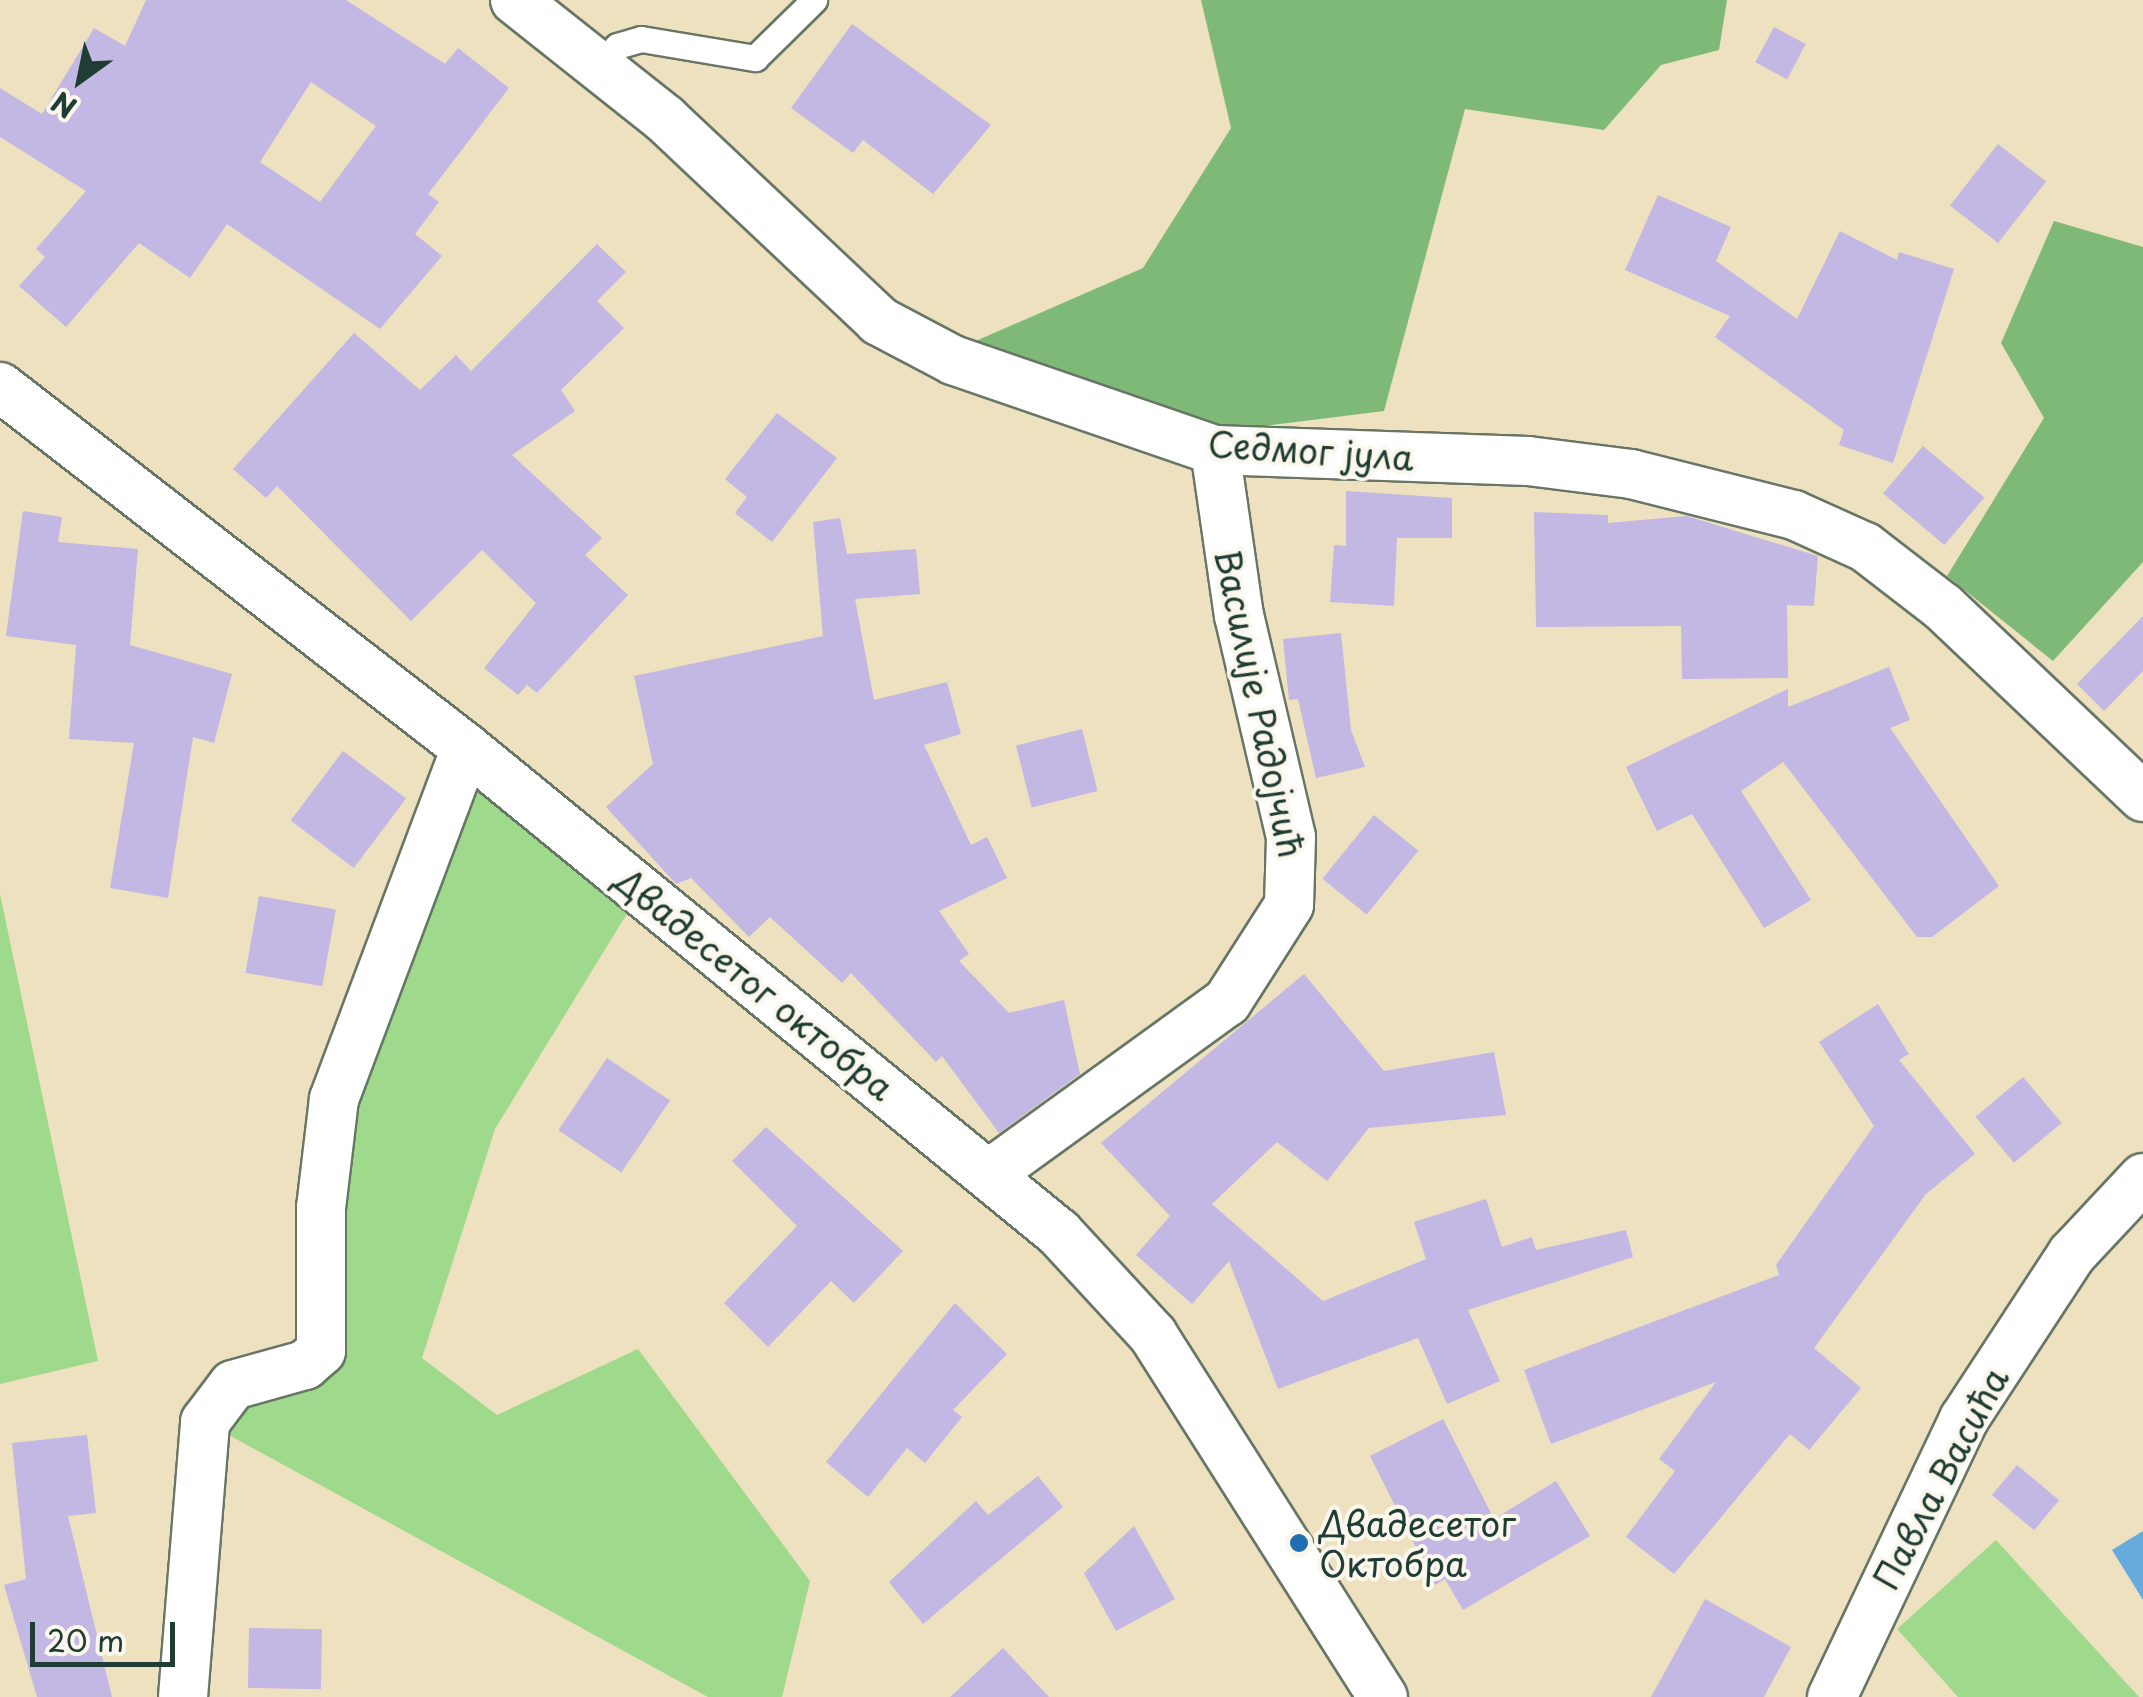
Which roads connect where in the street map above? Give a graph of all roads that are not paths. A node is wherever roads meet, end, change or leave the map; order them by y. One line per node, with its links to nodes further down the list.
1 (515, 0): 3 (street, Седмог јула)
2 (814, 0): 3 (lane)
3 (599, 66): 5 (street, Седмог јула)
4 (0, 386): 6 (street, Двадесетог октобра)
5 (1215, 450): 7 (street, Седмог јула); 8 (street, Василије Радојчић)
6 (466, 748): 8 (street, Двадесетог октобра); 10 (street)
7 (2143, 797)
8 (989, 1174): 11 (street, Двадесетог октобра)
9 (2143, 1178): 12 (street, Павла Васића)
10 (183, 1697)
11 (1383, 1697)
12 (1832, 1697)

